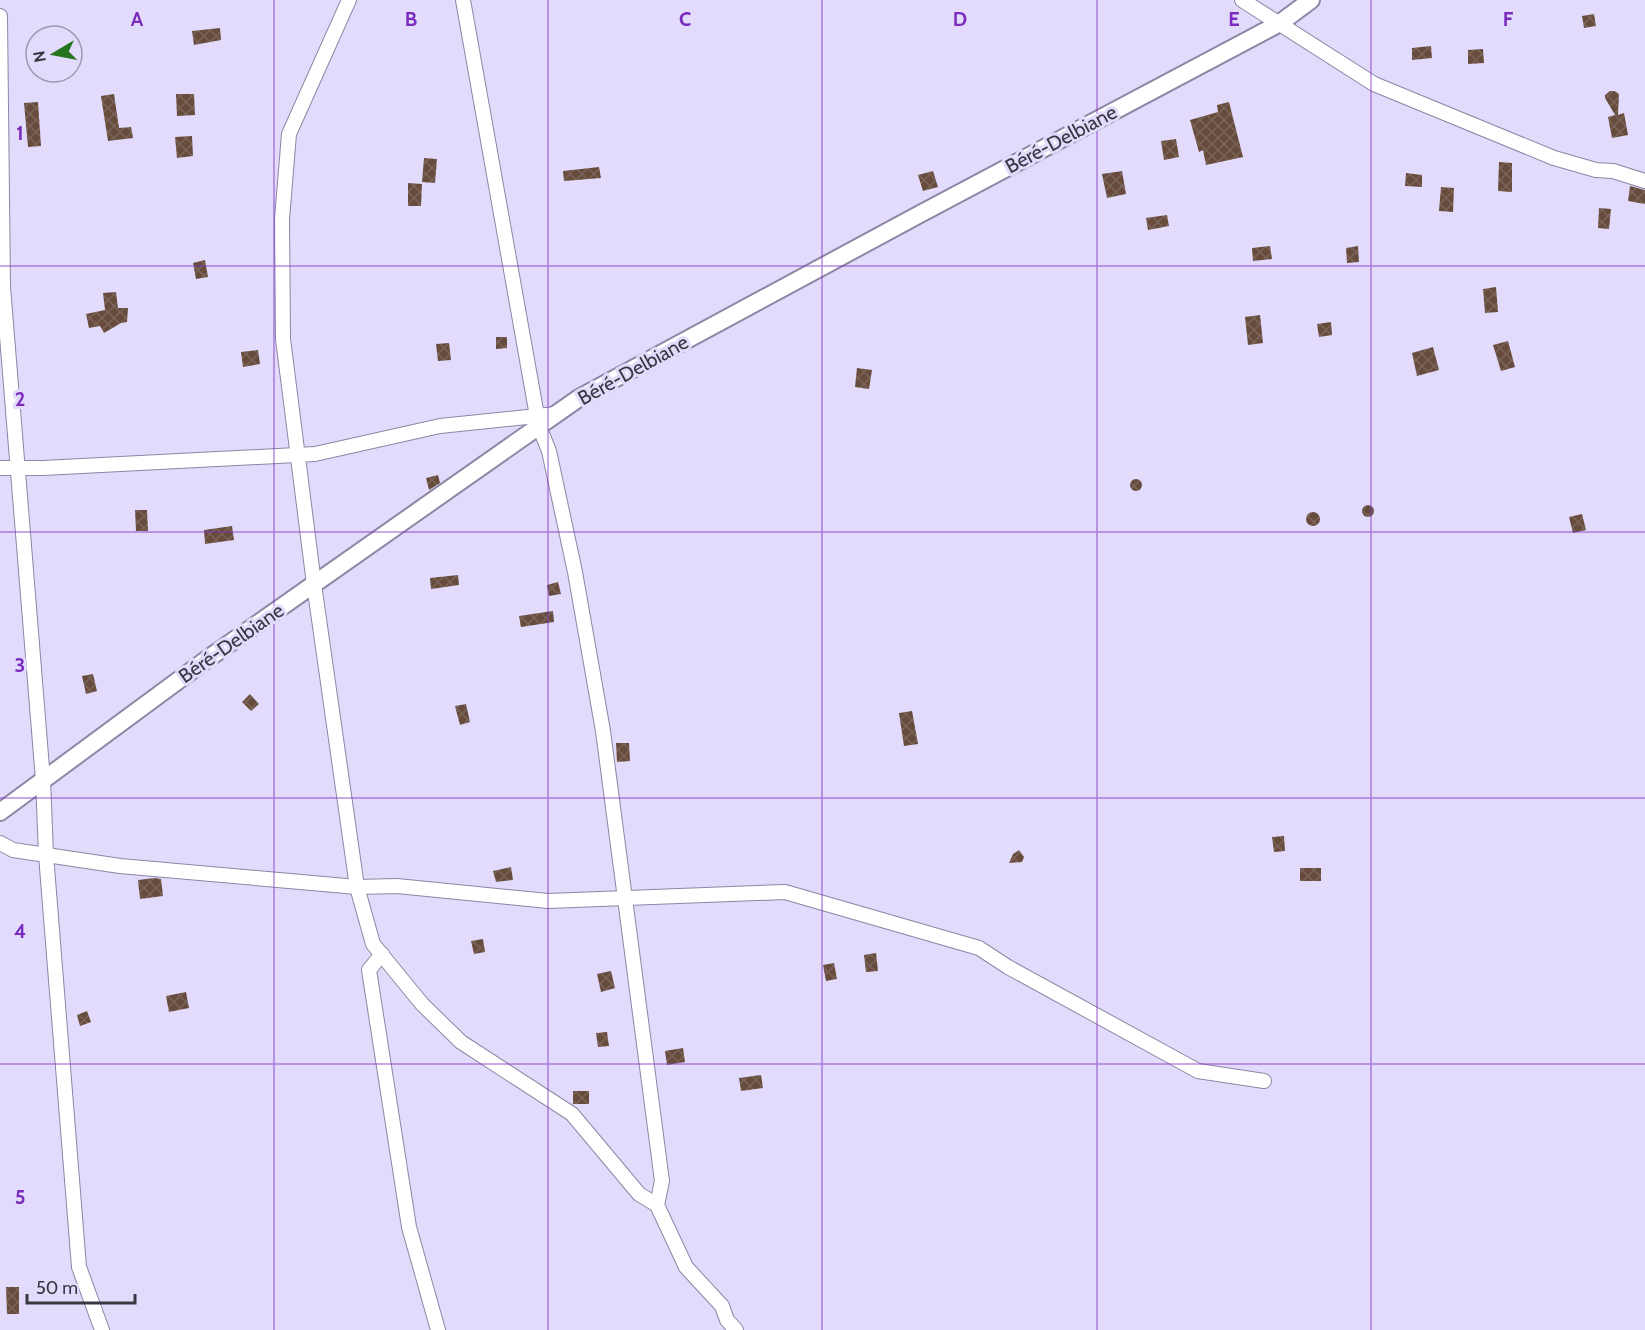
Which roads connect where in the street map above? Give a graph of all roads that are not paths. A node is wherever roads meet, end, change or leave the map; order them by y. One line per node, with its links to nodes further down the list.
1 (349, 0): 9 (street)
2 (463, 0): 8 (street)
3 (1242, 0): 6 (street)
4 (1311, 0): 6 (street, Béré-Delbiane)
5 (0, 16): 11 (street)
6 (1280, 23): 7 (street); 8 (street, Béré-Delbiane)
7 (1645, 181)
8 (538, 421): 9 (street); 12 (street, Béré-Delbiane); 18 (street)
9 (297, 455): 11 (street); 12 (street)
10 (0, 468): 11 (street)
11 (17, 468): 13 (street)
12 (314, 584): 13 (street, Béré-Delbiane); 17 (street)
13 (43, 780): 14 (street, Béré-Delbiane); 16 (street)
14 (0, 812)
15 (0, 843): 16 (street)
16 (46, 855): 17 (street); 22 (street)
17 (357, 887): 18 (street); 19 (street)
18 (626, 898): 20 (street); 21 (street)
19 (382, 954): 21 (street); 23 (street)
20 (1264, 1081)
21 (657, 1205): 24 (street)
22 (102, 1330)
23 (438, 1330)
24 (736, 1330)

